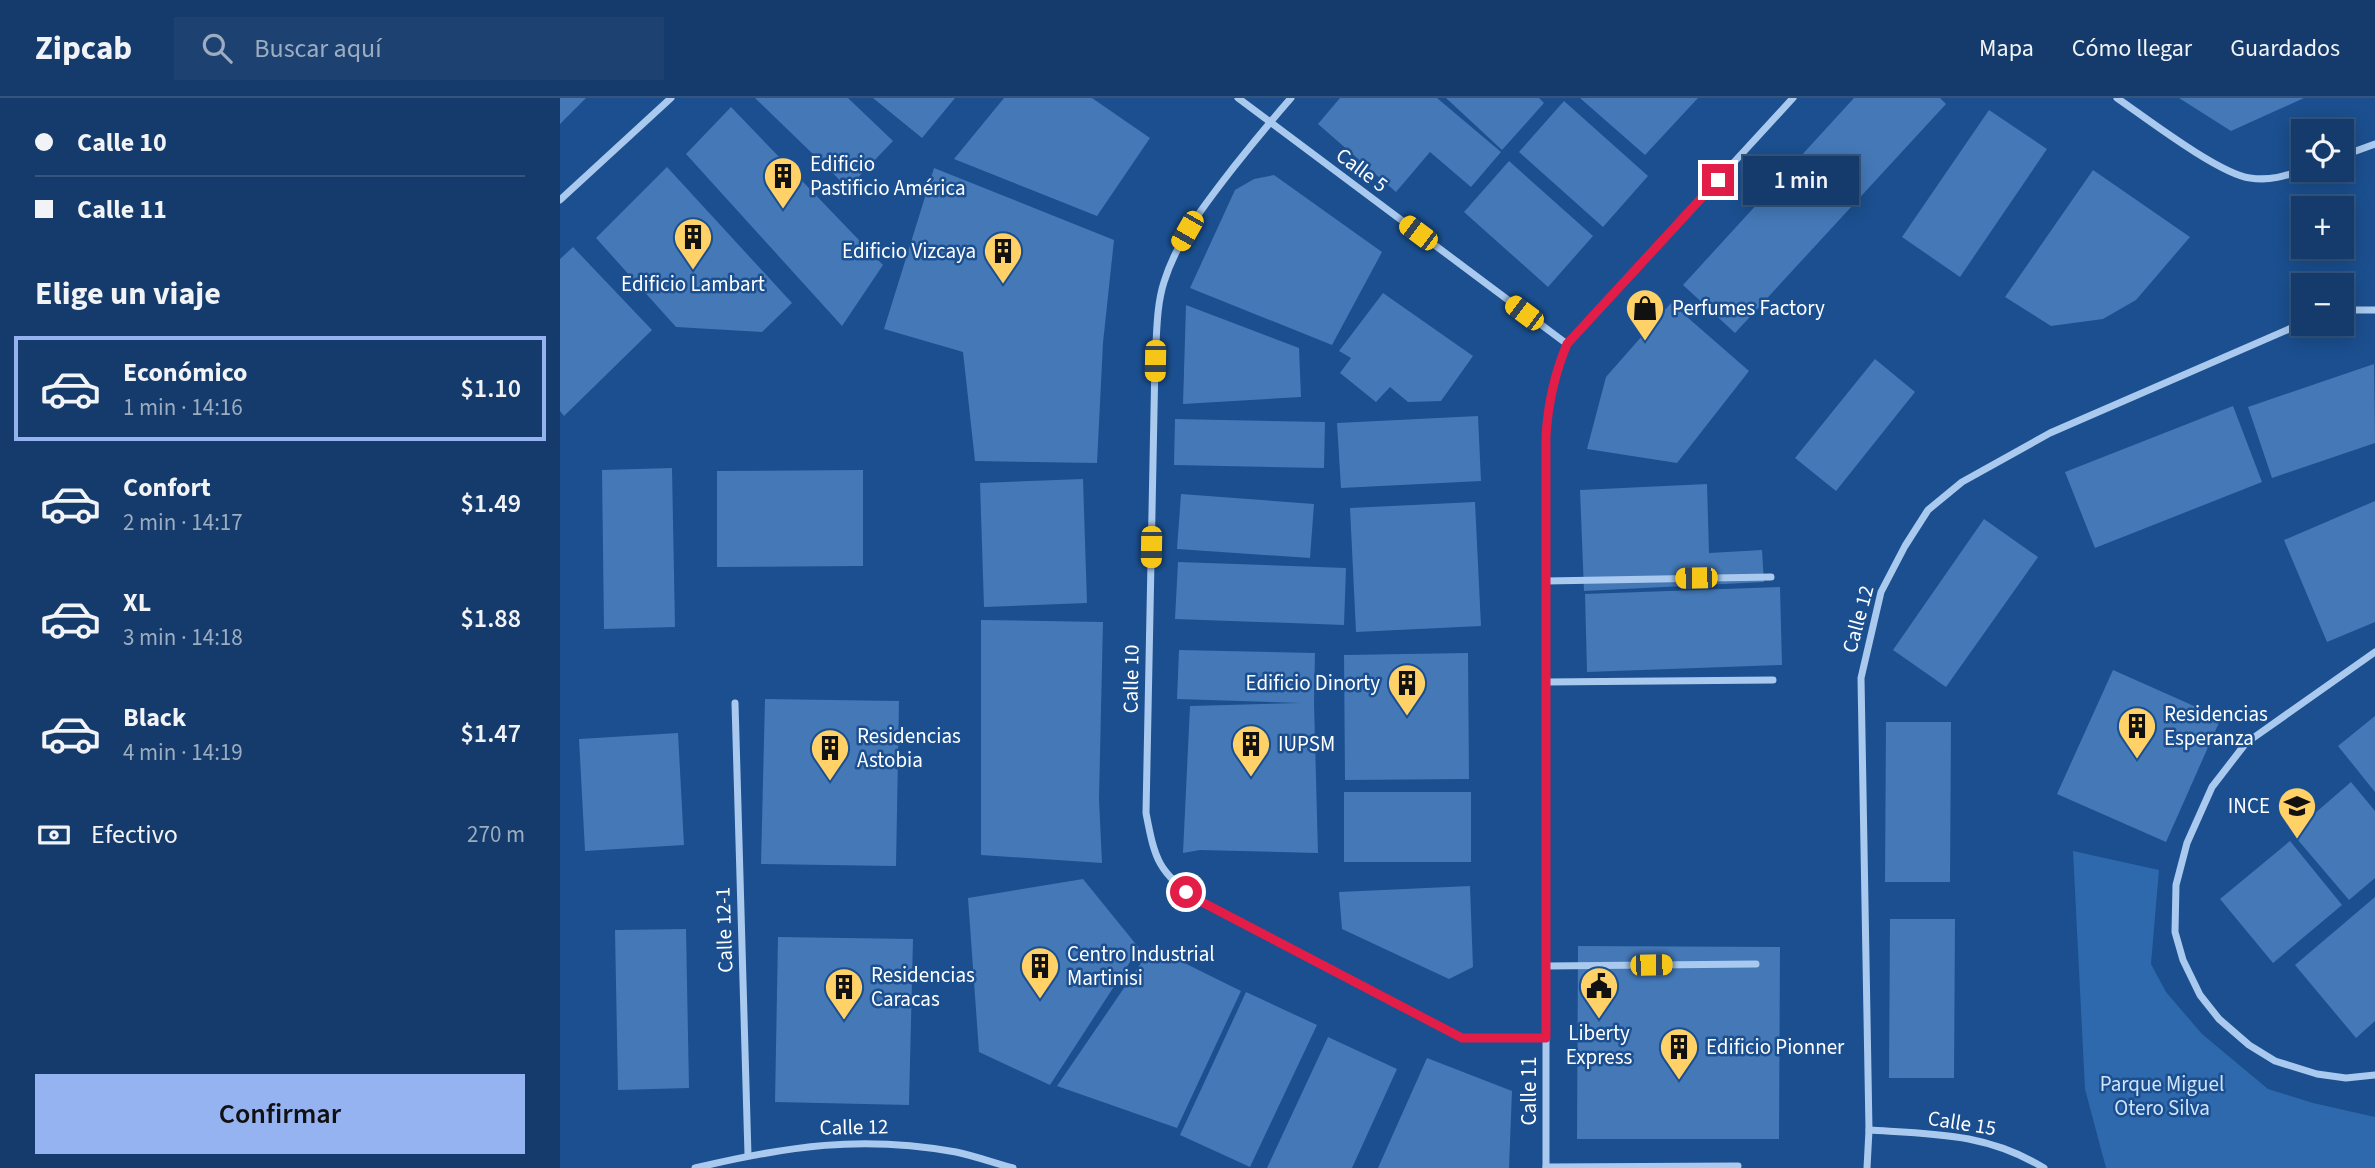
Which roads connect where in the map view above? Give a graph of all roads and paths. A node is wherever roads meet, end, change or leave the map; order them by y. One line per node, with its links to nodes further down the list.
1 (671, 98): 10 (street)
2 (1238, 98): 6 (street, Calle 5)
3 (1291, 98): 6 (street, Calle 10)
4 (1793, 98): 14 (street, Calle 11)
5 (2116, 98): 9 (street)
6 (1269, 122): 14 (street, Calle 5); 23 (street, Calle 10)
7 (2375, 144): 8 (street)
8 (2354, 152)
9 (2291, 174)
10 (560, 200)
11 (2354, 310): 12 (street)
12 (2375, 310)
13 (2291, 328): 25 (street, Calle 12)
14 (1567, 344): 16 (street, Calle 11)
15 (1771, 577): 16 (street)
16 (1546, 581): 19 (street, Calle 11)
17 (2375, 652): 24 (street)
18 (1773, 680): 19 (street)
19 (1546, 682): 22 (street, Calle 11)
20 (735, 703): 26 (street, Calle 12-1)
21 (1756, 964): 22 (street)
22 (1546, 966): 23 (street, Calle 11)
23 (1546, 1038): 30 (street, Calle 11)
24 (2375, 1076)
25 (1869, 1130): 31 (street, Calle 12); 32 (street, Calle 15)
26 (748, 1156): 28 (street, Calle 12); 29 (street, Calle 12)
27 (1738, 1166): 30 (street)
28 (695, 1168)
29 (1013, 1168)
30 (1546, 1168)
31 (1867, 1168)
32 (2044, 1168)

